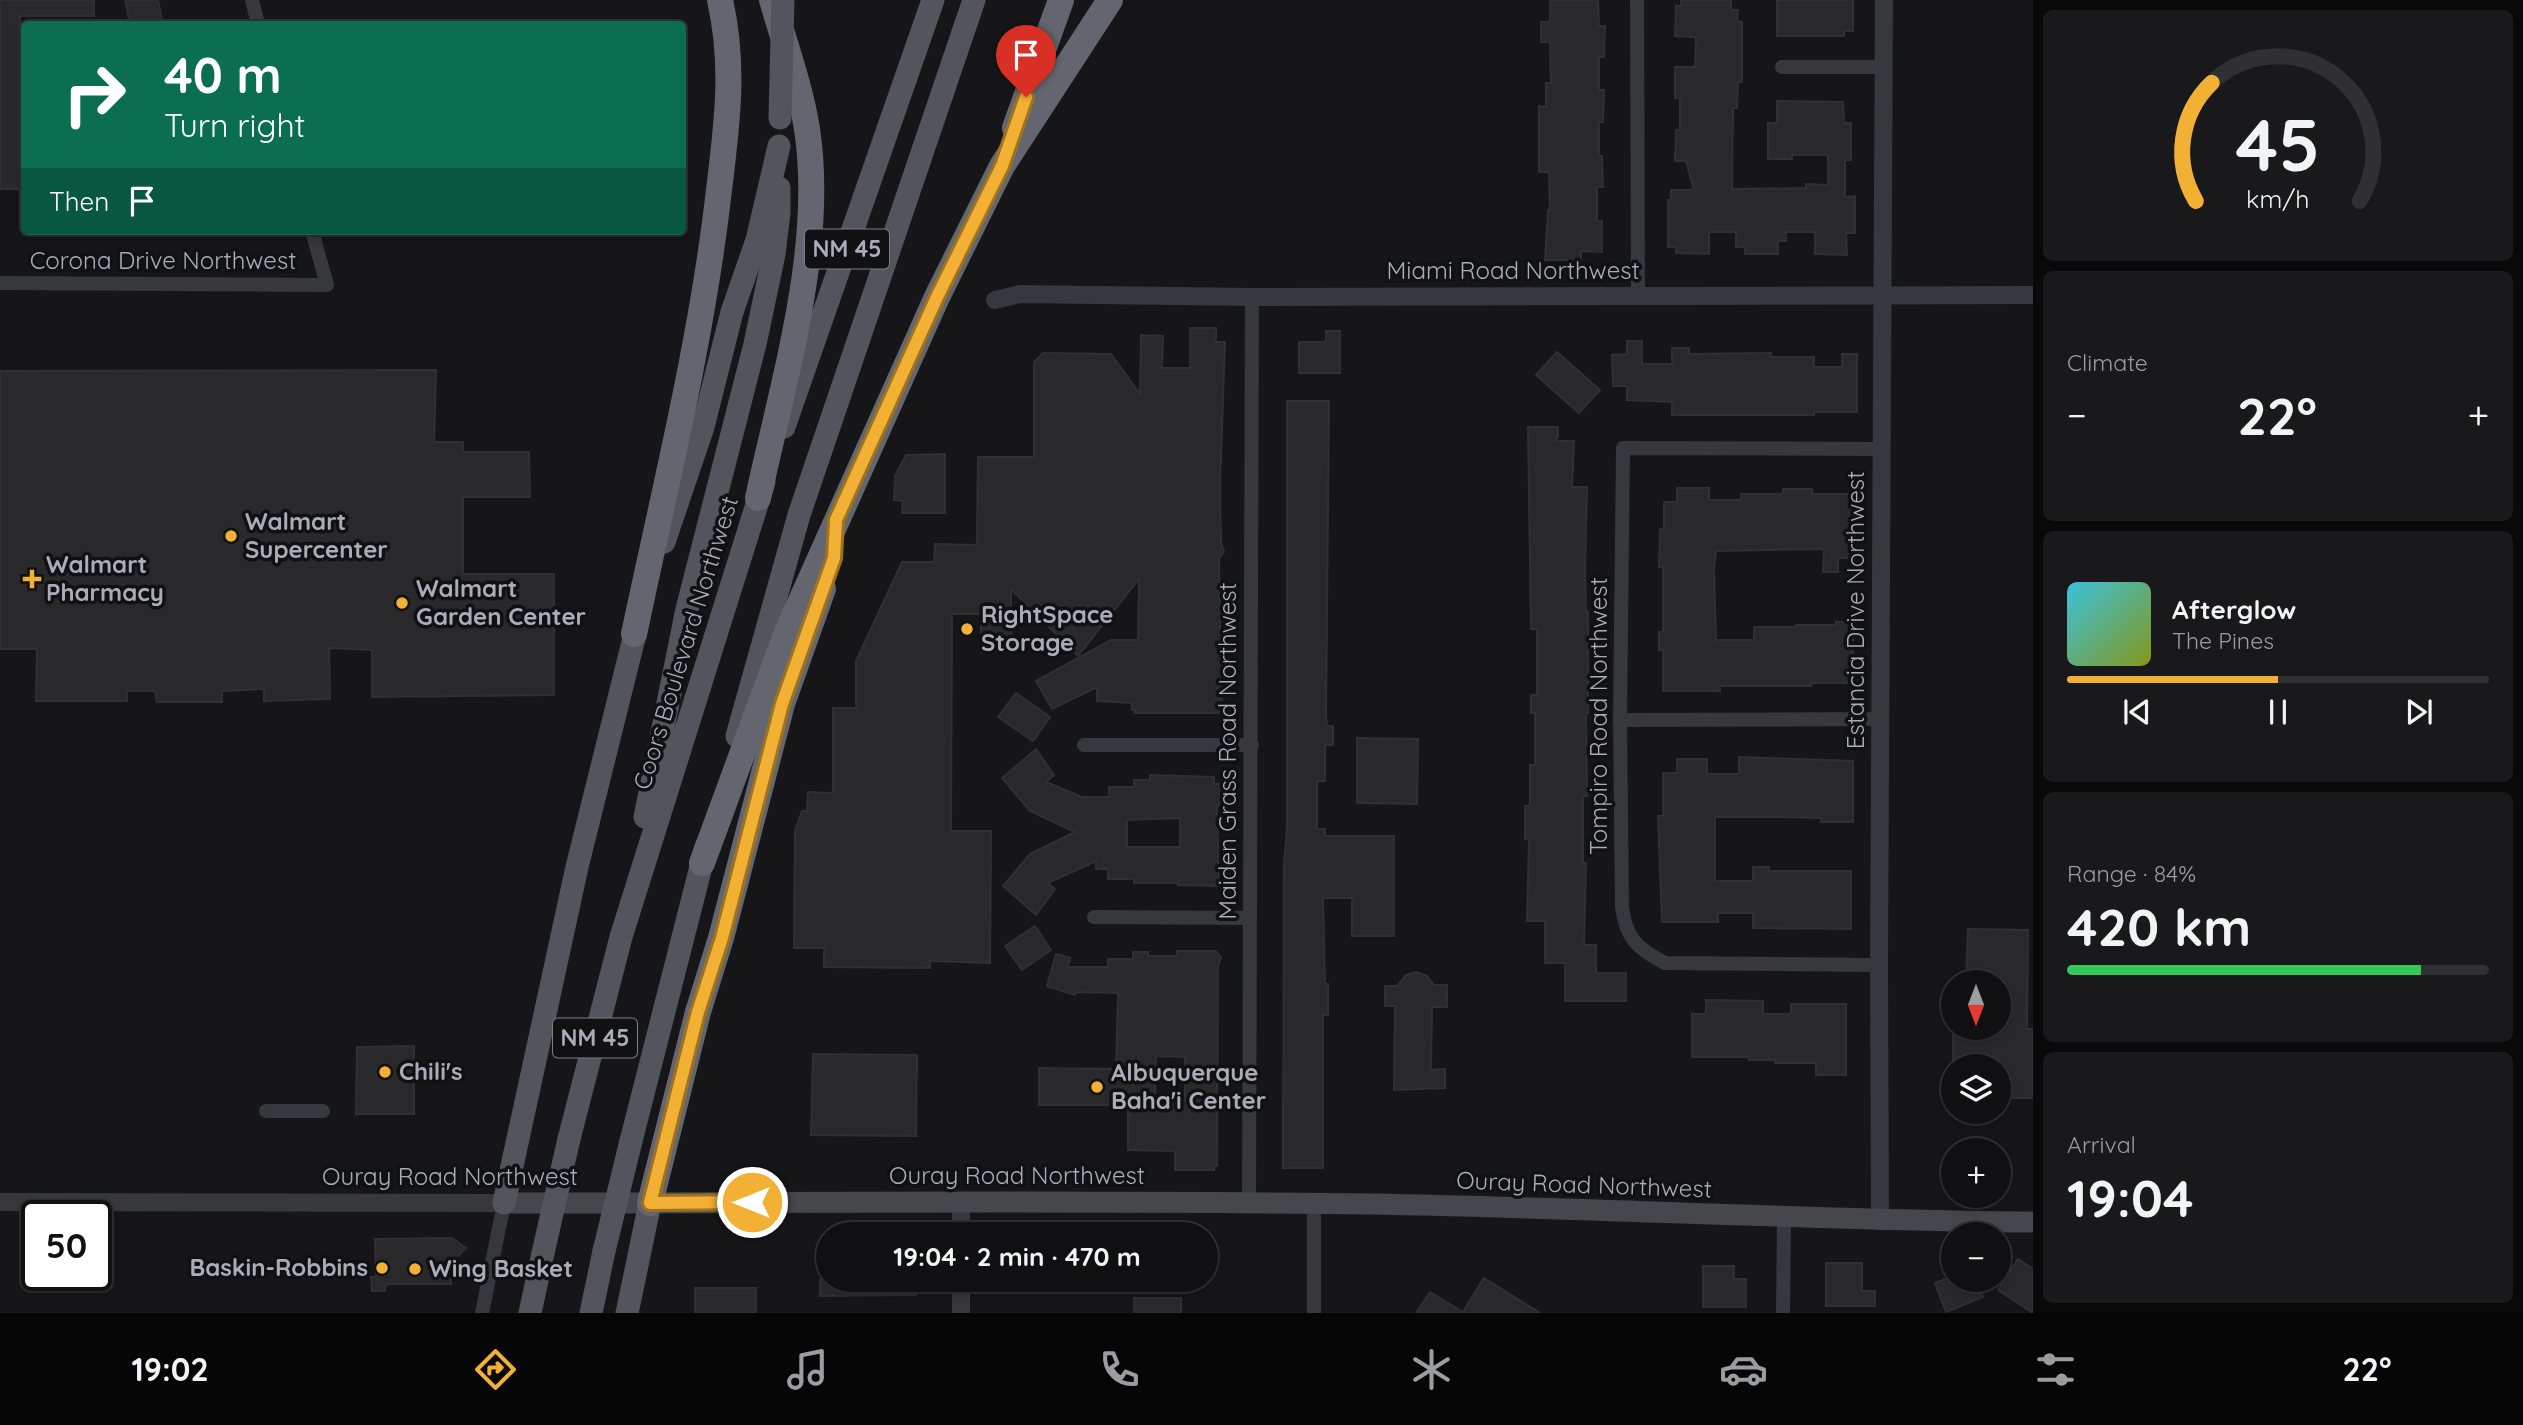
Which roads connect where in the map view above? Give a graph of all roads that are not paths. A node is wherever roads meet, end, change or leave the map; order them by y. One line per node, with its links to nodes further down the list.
1 (252, 0): 11 (street)
2 (720, 0): 26 (highway)
3 (772, 0): 24 (highway)
4 (783, 0): 14 (main road, bridge)
5 (933, 0): 24 (main road, Coors Boulevard Northwest / NM 45)
6 (974, 0): 31 (main road, NM 45)
7 (1061, 0): 15 (highway)
8 (1110, 0): 15 (highway)
9 (1637, 0): 18 (street)
10 (1884, 0): 13 (street, Estancia Drive Northwest)
11 (257, 21)
12 (1782, 67): 13 (street)
13 (1884, 67): 19 (street, Estancia Drive Northwest)
14 (779, 146): 26 (main road); 34 (main road)
15 (1002, 166): 25 (highway)
16 (313, 235): 17 (street, Corona Drive Northwest)
17 (0, 283)
18 (1638, 295): 19 (street, Miami Road Northwest); 21 (street, Miami Road Northwest)
19 (1883, 295): 20 (street, Miami Road Northwest); 23 (street, Estancia Drive Northwest)
20 (2033, 295)
21 (1252, 297): 22 (street, Miami Road Northwest); 30 (street, Maiden Grass Road Northwest)
22 (995, 300)
23 (1881, 449): 27 (street, Estancia Drive Northwest); 28 (street, Tompiro Road Northwest)
24 (758, 498): 34 (main road, Coors Boulevard Northwest / NM 45)
25 (836, 520): 31 (highway); 41 (highway)
26 (634, 634): 40 (main road)
27 (1880, 719): 28 (street); 35 (street, Estancia Drive Northwest)
28 (1620, 720): 35 (street, Tompiro Road Northwest)
29 (1084, 745): 30 (street)
30 (1252, 745): 33 (street, Maiden Grass Road Northwest)
31 (702, 863): 51 (main road, NM 45, bridge)
32 (1094, 917): 33 (street)
33 (1250, 918): 42 (street, Maiden Grass Road Northwest)
34 (621, 937): 50 (main road, Coors Boulevard Northwest / NM 45, bridge)
35 (1879, 965): 45 (street, Estancia Drive Northwest)
36 (266, 1111): 37 (street)
37 (323, 1111)
38 (961, 1201): 41 (main road, Ouray Road Northwest); 42 (main road, Ouray Road Northwest); 46 (street)
39 (0, 1202): 40 (street, Ouray Road Northwest)
40 (504, 1203): 41 (main road, Ouray Road Northwest); 49 (street)
41 (650, 1203): 52 (main road)
42 (1249, 1204): 43 (main road, Ouray Road Northwest)
43 (1314, 1204): 44 (main road, Ouray Road Northwest); 54 (street)
44 (1784, 1218): 45 (main road, Ouray Road Northwest); 55 (street)
45 (1880, 1221): 47 (main road, Ouray Road Northwest)
46 (961, 1222)
47 (2033, 1222)
48 (961, 1292): 53 (street)
49 (482, 1313)
50 (530, 1313)
51 (591, 1313)
52 (627, 1313)
53 (961, 1313)
54 (1314, 1313)
55 (1783, 1313)

